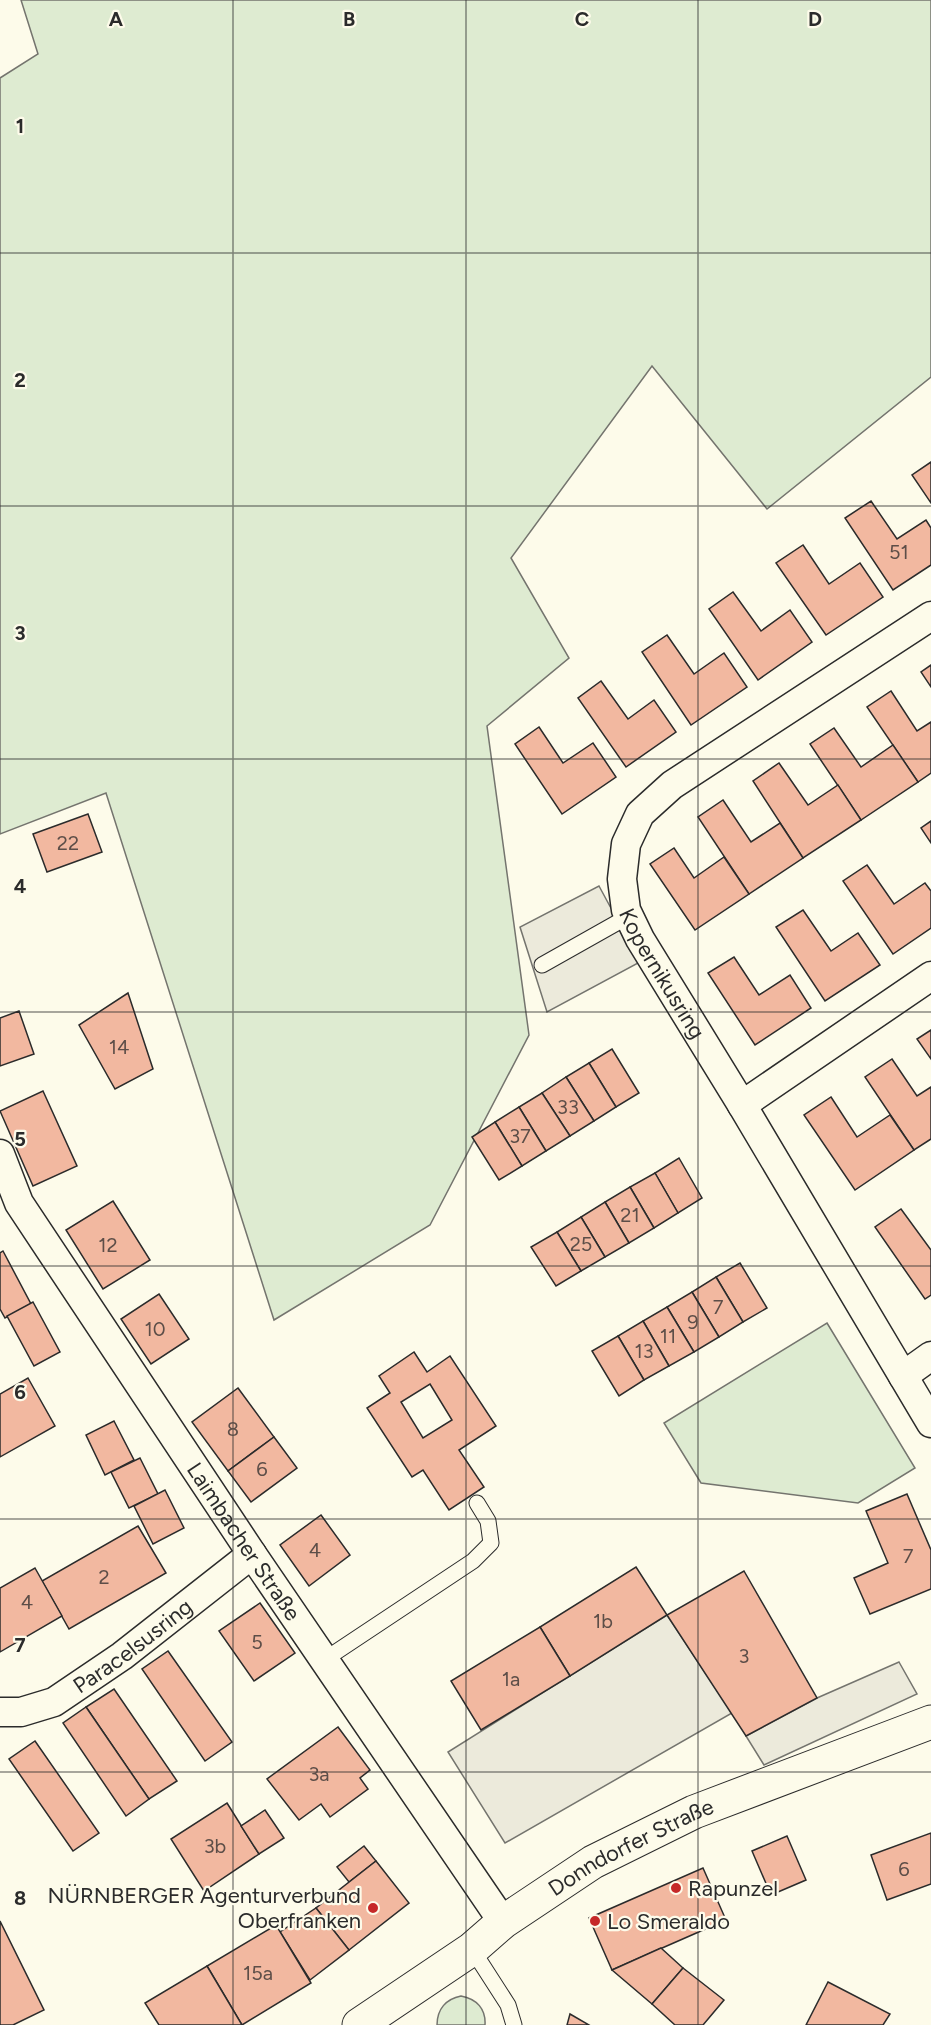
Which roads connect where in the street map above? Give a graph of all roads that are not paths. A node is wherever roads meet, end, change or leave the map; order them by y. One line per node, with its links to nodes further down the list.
1 (931, 616): 2 (street, Kopernikusring)
2 (629, 915): 3 (lane); 5 (street, Kopernikusring)
3 (542, 965)
4 (931, 976): 5 (street)
5 (742, 1105): 8 (street, Kopernikusring)
6 (0, 1154): 11 (street, Laimbacher Straße)
7 (931, 1356): 8 (street)
8 (903, 1376): 9 (street, Kopernikusring)
9 (931, 1423)
10 (477, 1503): 12 (lane)
11 (252, 1554): 12 (street, Laimbacher Straße); 13 (street, Paracelsusring)
12 (324, 1660): 15 (street, Laimbacher Straße)
13 (0, 1712)
14 (931, 1722): 15 (street, Donndorfer Straße)
15 (503, 1922): 16 (street, Donndorfer Straße)
16 (472, 1948): 17 (street, Donndorfer Straße); 18 (lane)
17 (359, 2025)
18 (514, 2025)

